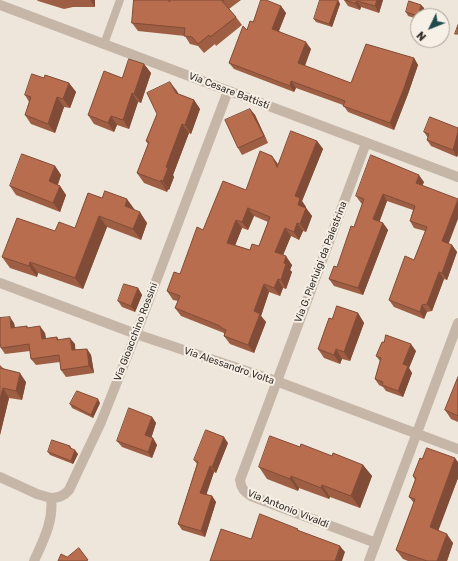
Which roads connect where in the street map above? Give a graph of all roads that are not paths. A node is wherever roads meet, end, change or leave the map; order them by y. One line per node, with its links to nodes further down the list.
1 (120, 0): 3 (lane)
2 (4, 4): 3 (street, Via Cesare Battisti)
3 (104, 44): 4 (street, Via Cesare Battisti)
4 (228, 91): 5 (street, Via Cesare Battisti); 9 (street, Via Gioacchino Rossini)
5 (366, 143): 6 (street, Via Cesare Battisti); 10 (street, Via G. Pierluigi da Palestrina)
6 (458, 177)
7 (0, 283): 9 (street, Via Alessandro Volta)
8 (458, 323): 11 (street)
9 (136, 334): 10 (street, Via Alessandro Volta); 14 (street, Via Gioacchino Rossini)
10 (276, 381): 11 (street, Via Alessandro Volta); 15 (street, Via Antonio Vivaldi)
11 (417, 434): 12 (street, Via Alessandro Volta); 15 (street)
12 (458, 449)
13 (0, 477): 14 (street)
14 (51, 498): 16 (street)
15 (376, 543): 17 (street)
16 (34, 561)
17 (369, 561)

